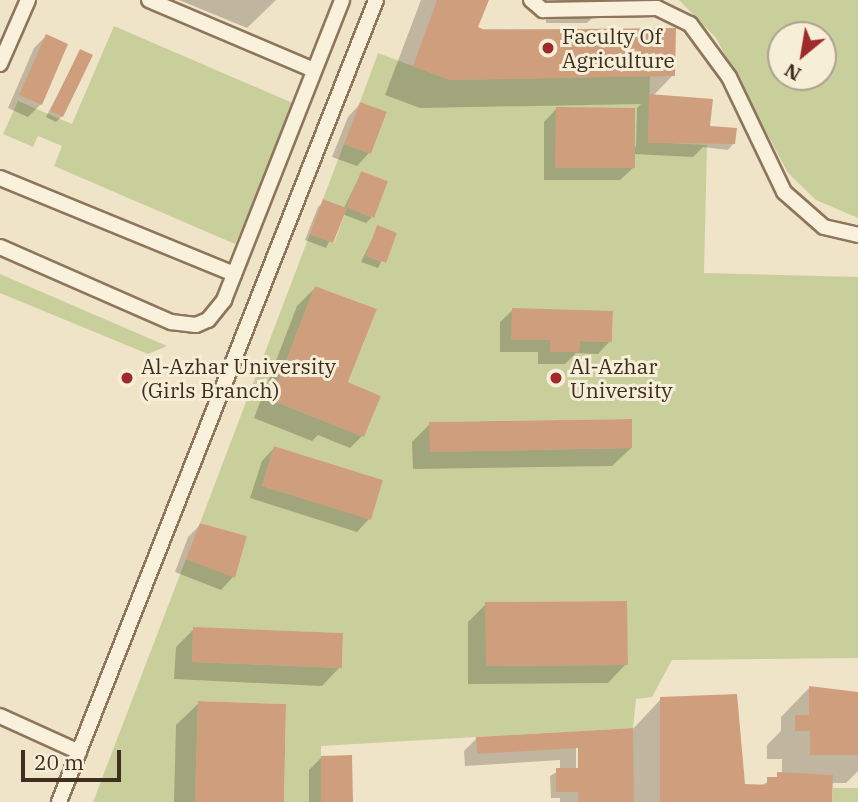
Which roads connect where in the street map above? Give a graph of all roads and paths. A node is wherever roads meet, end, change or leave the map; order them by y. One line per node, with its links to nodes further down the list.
1 (28, 0): 7 (lane)
2 (149, 0): 8 (lane)
3 (342, 0): 8 (lane)
4 (376, 0): 14 (lane)
5 (531, 0): 6 (lane)
6 (657, 4): 10 (lane)
7 (0, 64)
8 (314, 71): 12 (lane)
9 (0, 178): 12 (lane)
10 (858, 235)
11 (0, 247): 12 (lane)
12 (234, 274)
13 (0, 716): 14 (lane)
14 (79, 752): 15 (lane)
15 (59, 802)

